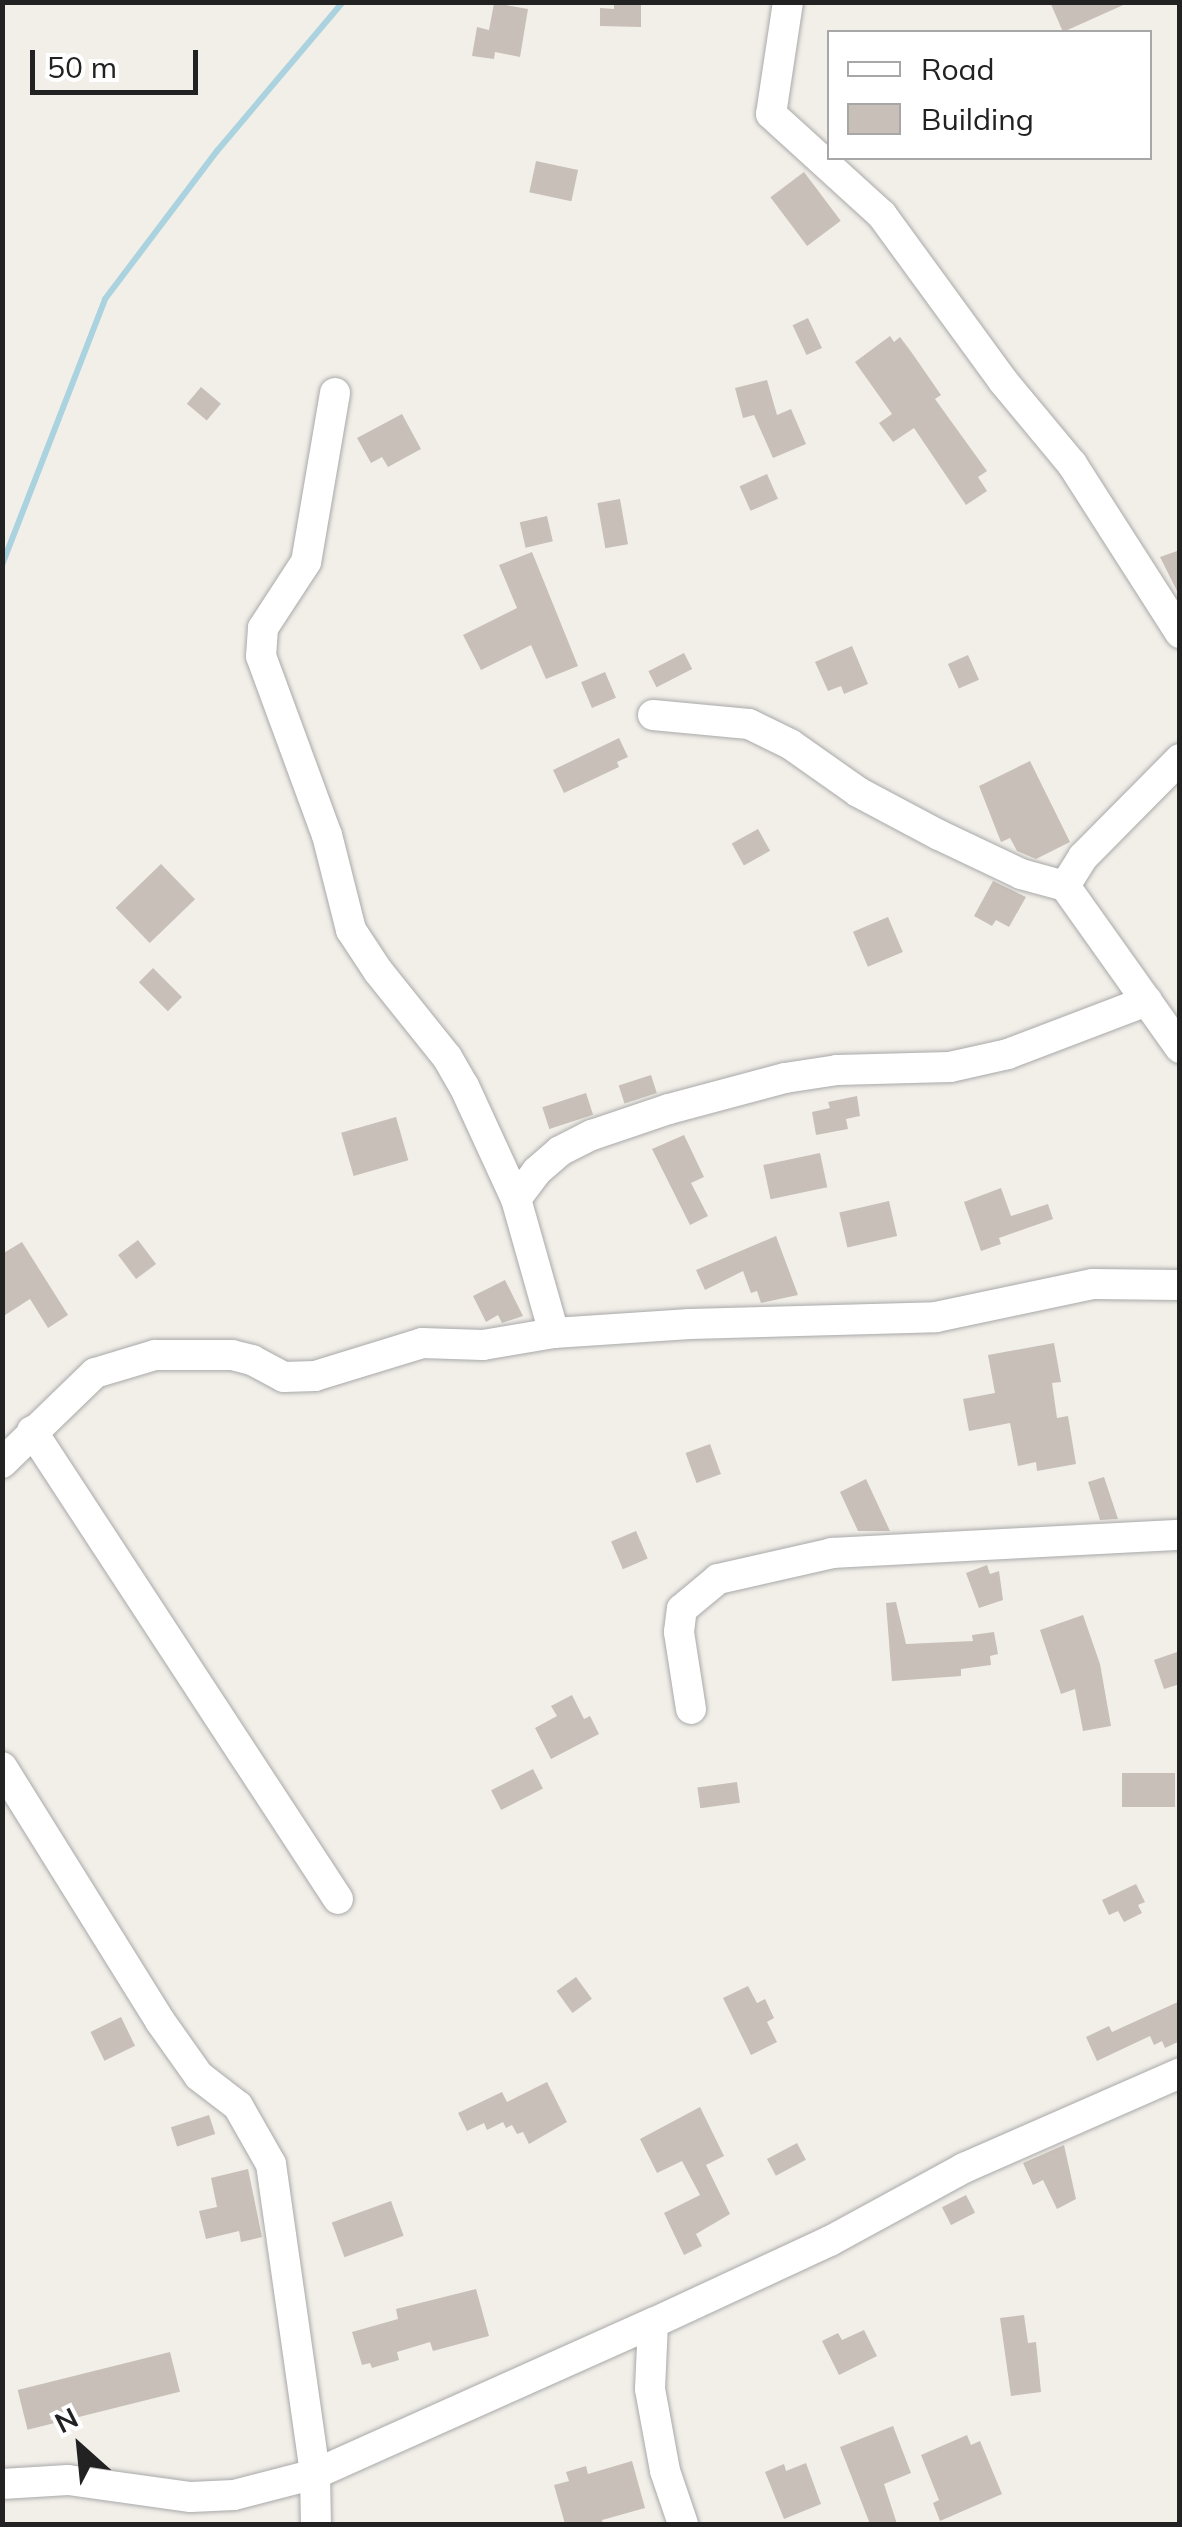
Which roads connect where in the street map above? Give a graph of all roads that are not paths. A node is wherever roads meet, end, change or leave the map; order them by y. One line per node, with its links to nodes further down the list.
1 (788, 2): 3 (street)
2 (335, 392): 9 (street)
3 (1180, 633)
4 (653, 715): 6 (street)
5 (1180, 759): 6 (street)
6 (1064, 886): 7 (street)
7 (1148, 1001): 8 (street); 9 (street)
8 (1180, 1048)
9 (516, 1199): 11 (street)
10 (1180, 1285): 11 (street)
11 (554, 1333): 12 (street)
12 (32, 1431): 13 (street); 17 (street)
13 (2, 1463)
14 (1180, 1535): 15 (street)
15 (691, 1708)
16 (2, 1767): 20 (street)
17 (338, 1899)
18 (1180, 2072): 19 (street)
19 (652, 2323): 20 (street); 23 (street)
20 (315, 2474): 21 (street); 22 (street)
21 (2, 2484)
22 (316, 2524)
23 (683, 2524)

